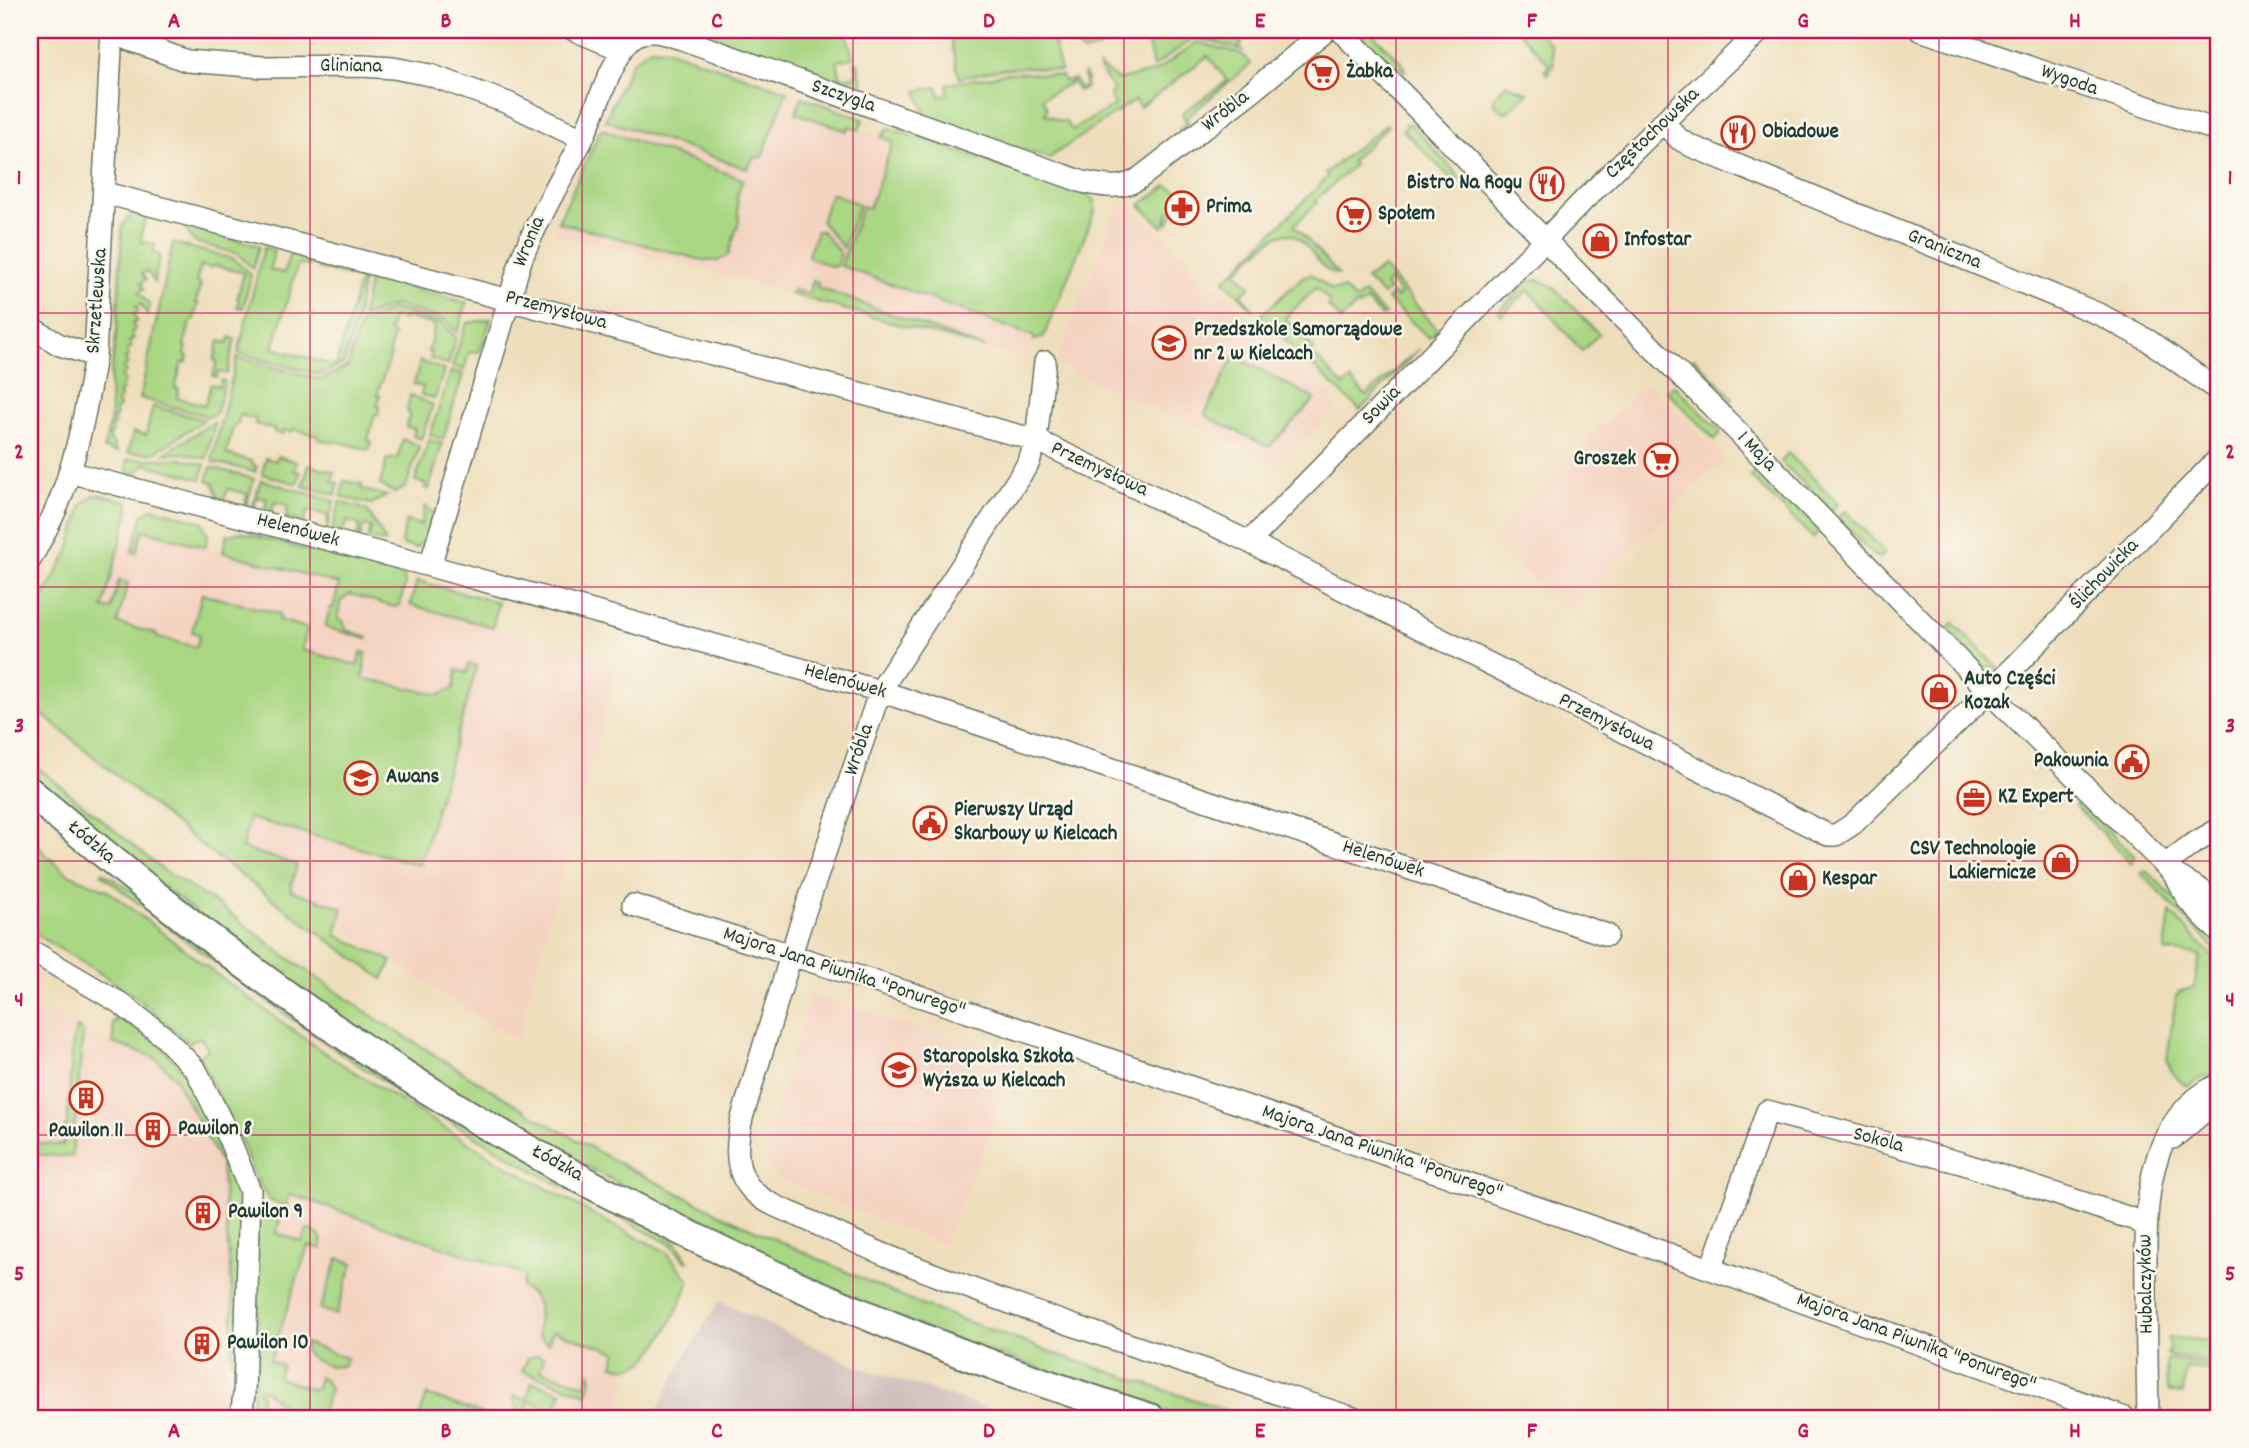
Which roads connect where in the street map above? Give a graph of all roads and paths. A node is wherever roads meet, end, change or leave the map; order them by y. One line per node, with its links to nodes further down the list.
1 (574, 30): 7 (street)
2 (1326, 30): 11 (street, Wróbla)
3 (1340, 30): 13 (street, 1 Maja)
4 (1761, 30): 8 (street, Częstochowska)
5 (1920, 30): 9 (street, Wygoda)
6 (112, 31): 10 (street, Gliniana); 12 (street, Skrzetlewska)
7 (622, 50): 10 (street, Wronia); 11 (street, Szczygla)
8 (1662, 122): 13 (street, Częstochowska); 18 (street, Graniczna)
9 (2219, 131)
10 (582, 139): 14 (street, Wronia)
11 (1120, 187)
12 (105, 192): 14 (street, Przemysłowa); 16 (street, Skrzetlewska)
13 (1545, 240): 22 (street, Sowia); 26 (street, 1 Maja)
14 (508, 299): 19 (street, Przemysłowa); 24 (street, Wronia)
15 (30, 327): 16 (street)
16 (95, 356): 21 (street, Skrzetlewska)
17 (1045, 362): 19 (street, Wróbla)
18 (2219, 391)
19 (1036, 440): 22 (street, Przemysłowa); 25 (street, Wróbla)
20 (2219, 458): 26 (street, Ślichowicka)
21 (69, 471): 23 (street, Skrzetlewska); 24 (street, Helenówek)
22 (1249, 542): 26 (street, Przemysłowa)
23 (30, 560)
24 (430, 566): 25 (street, Helenówek)
25 (880, 691): 33 (street, Helenówek); 35 (street, Wróbla)
26 (1989, 691): 29 (street, 1 Maja)
27 (30, 792): 42 (main road, Łódzka)
28 (2219, 829): 29 (street)
29 (2169, 869): 31 (street, 1 Maja); 32 (street, 1 Maja)
30 (633, 905): 35 (street, Majora Jana Piwnika "Ponurego")
31 (2219, 908)
32 (2219, 932)
33 (1607, 935)
34 (30, 950): 41 (street)
35 (791, 956): 40 (street, Majora Jana Piwnika "Ponurego"); 43 (street, Wróbla)
36 (2219, 1084): 38 (street, Hubalczyków)
37 (2219, 1104): 38 (street, Hubalczyków)
38 (2160, 1152): 39 (street, Hubalczyków)
39 (2146, 1226): 40 (street, Sokola); 45 (street, Hubalczyków)
40 (1711, 1269): 44 (street, Majora Jana Piwnika "Ponurego")
41 (241, 1418)
42 (1150, 1418)
43 (1353, 1418)
44 (2125, 1418)
45 (2148, 1418)

